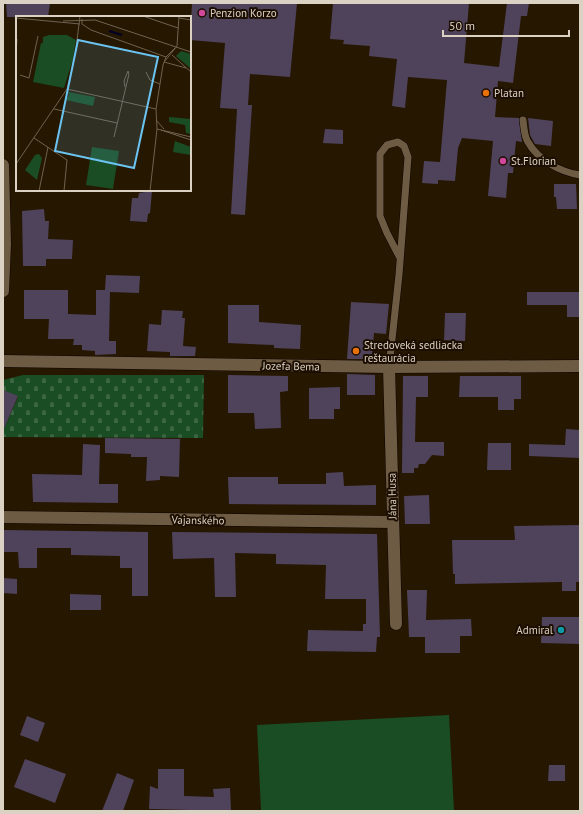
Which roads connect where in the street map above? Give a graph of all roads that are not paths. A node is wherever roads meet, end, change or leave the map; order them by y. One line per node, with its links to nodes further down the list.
1 (523, 120): 3 (lane)
2 (3, 165): 5 (street)
3 (580, 176)
4 (400, 258): 4 (lane); 8 (lane)
5 (3, 291)
6 (3, 361): 8 (street, Jozefa Bema)
7 (580, 366): 8 (street, Jozefa Bema)
8 (389, 367): 10 (street, Jána Husa)
9 (3, 517): 10 (street, Vajanského)
10 (392, 522): 11 (street, Jána Husa)
11 (396, 624)

